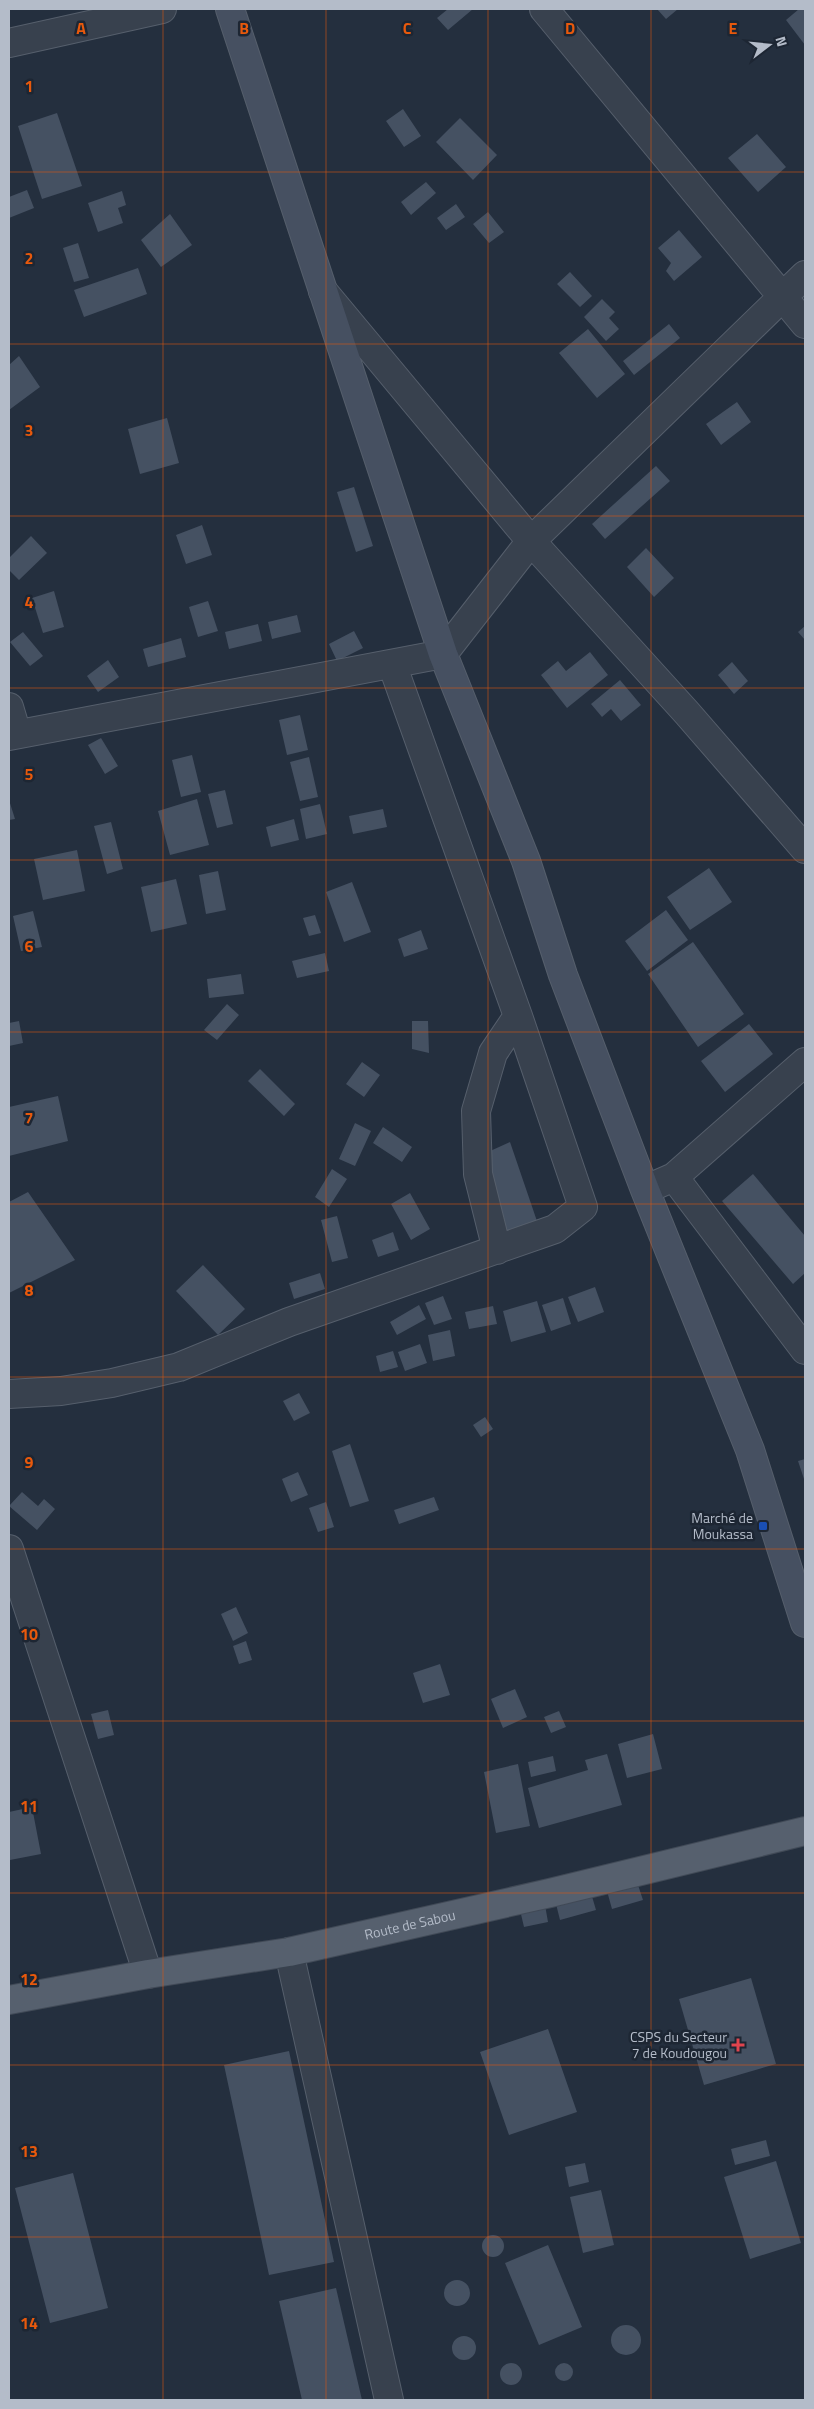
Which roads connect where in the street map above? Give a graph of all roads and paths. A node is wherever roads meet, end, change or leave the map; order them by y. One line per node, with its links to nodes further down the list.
1 (162, 9): 4 (street)
2 (230, 9): 6 (street)
3 (544, 9): 7 (street)
4 (9, 43)
5 (805, 275): 7 (street)
6 (322, 290): 9 (street); 10 (street)
7 (782, 296): 8 (street); 9 (street)
8 (805, 324)
9 (531, 541): 10 (street); 14 (street)
10 (443, 654): 11 (street); 18 (street)
11 (392, 664): 13 (street); 15 (street)
12 (9, 706): 13 (street)
13 (13, 735)
14 (805, 849)
15 (518, 1016): 19 (street); 19 (street)
16 (805, 1062): 17 (street)
17 (674, 1177): 18 (street); 20 (street)
18 (645, 1190): 24 (street)
19 (497, 1250): 21 (street)
20 (805, 1350)
21 (9, 1394)
22 (9, 1549): 23 (street)
23 (15, 1593): 27 (street)
24 (805, 1623)
25 (805, 1831): 26 (main road, Route de Sabou)
26 (289, 1952): 27 (main road, Route de Sabou); 29 (street)
27 (148, 1974): 28 (main road, Route de Sabou)
28 (9, 2000)
29 (389, 2400)

